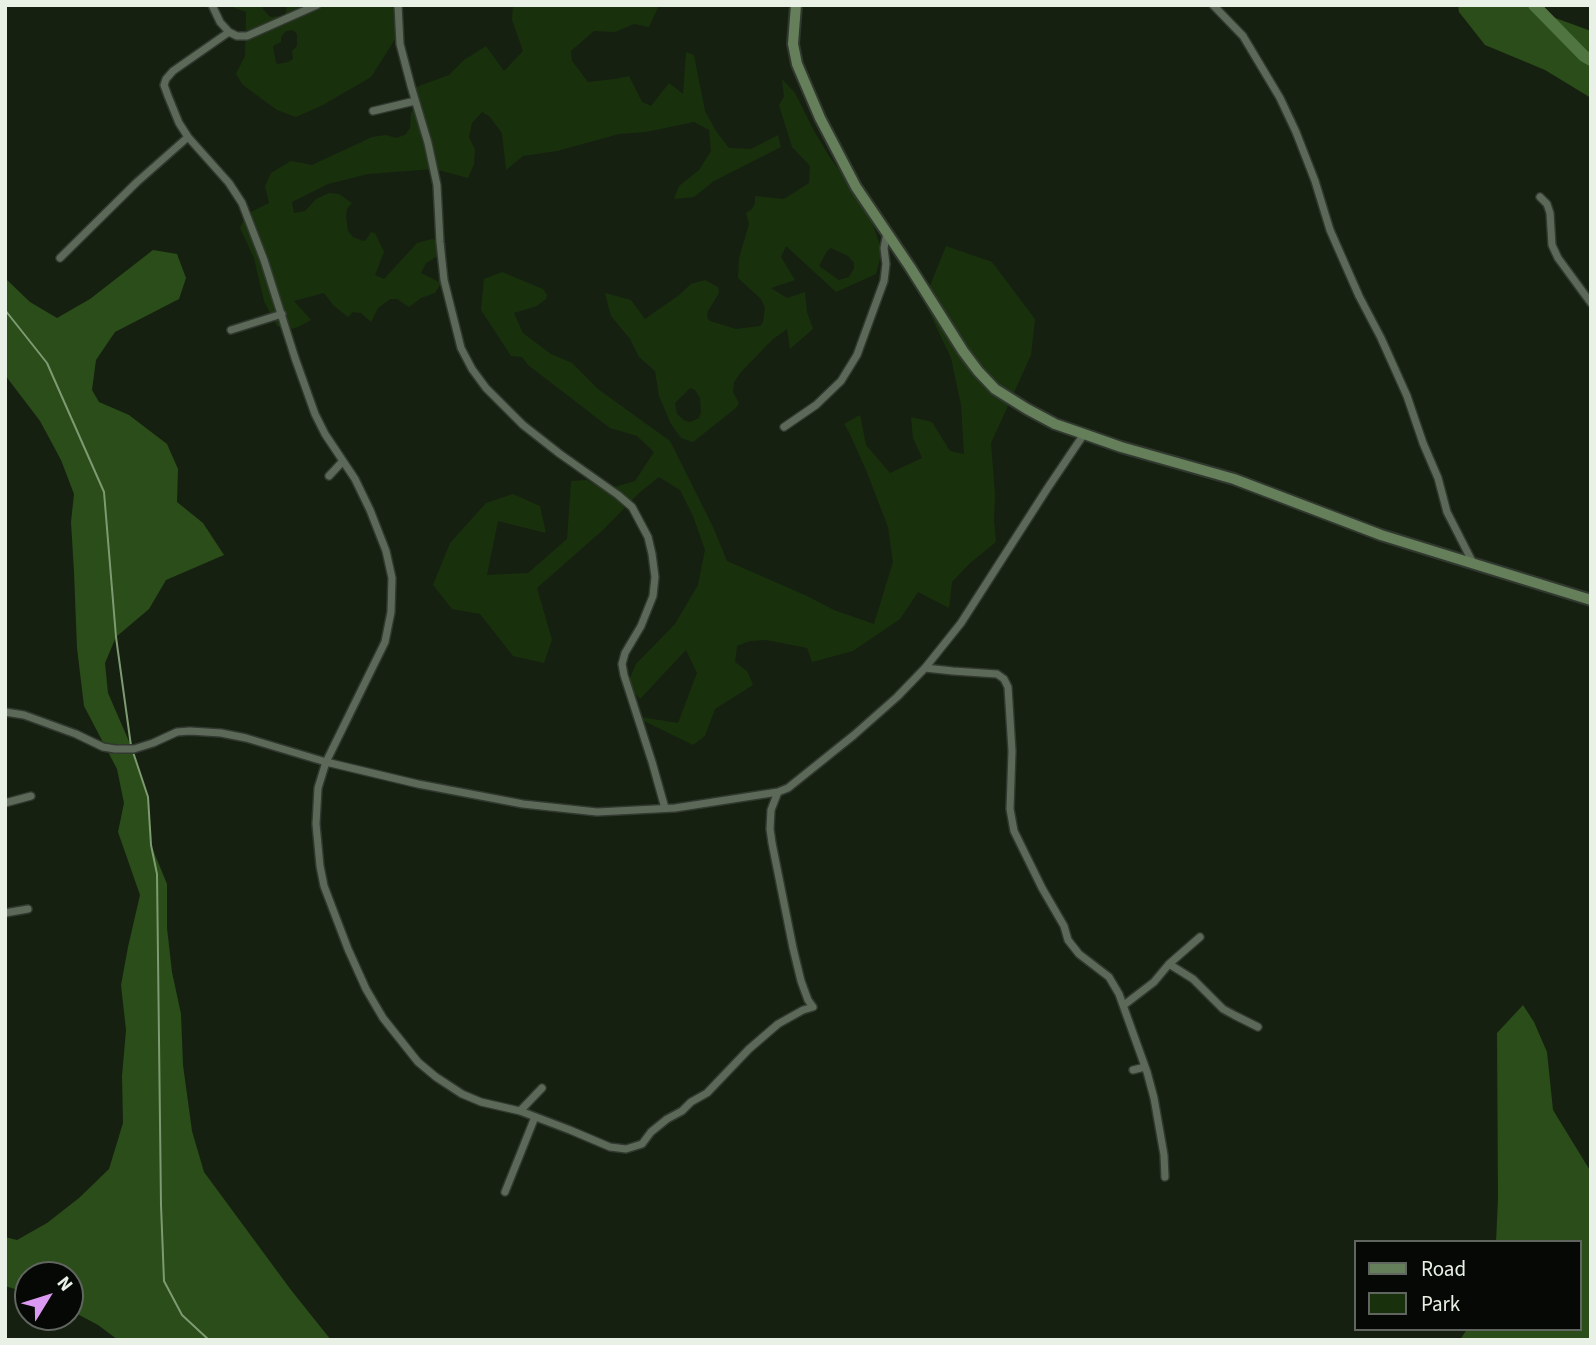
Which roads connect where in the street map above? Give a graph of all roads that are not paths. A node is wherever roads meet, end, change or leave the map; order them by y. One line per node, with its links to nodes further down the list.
1 (212, 5): 6 (street)
2 (317, 5): 6 (street)
3 (398, 5): 7 (street)
4 (796, 5): 11 (main road)
5 (1213, 5): 20 (street)
6 (229, 33): 9 (street)
7 (415, 101): 8 (street); 28 (street)
8 (373, 111)
9 (188, 137): 12 (street); 14 (street)
10 (1540, 197): 13 (street)
11 (887, 232): 16 (street); 17 (main road)
12 (60, 258)
13 (1591, 303)
14 (282, 314): 15 (street); 18 (street)
15 (231, 330)
16 (784, 427)
17 (1084, 434): 20 (main road); 22 (street)
18 (343, 461): 19 (street); 24 (street)
19 (329, 476)
20 (1474, 564): 21 (main road)
21 (1591, 600)
22 (925, 667): 25 (street); 33 (street)
23 (5, 712): 24 (street)
24 (326, 762): 28 (street); 38 (street)
25 (778, 792): 28 (street); 39 (street)
26 (31, 796): 27 (street)
27 (5, 803)
28 (665, 808)
29 (28, 909): 30 (street)
30 (5, 913)
31 (1200, 937): 32 (street)
32 (1169, 964): 33 (street); 34 (street)
33 (1124, 1005): 35 (street)
34 (1258, 1027)
35 (1145, 1067): 36 (street); 40 (street)
36 (1133, 1070)
37 (542, 1088): 38 (street)
38 (520, 1111): 39 (street)
39 (535, 1117): 41 (street)
40 (1165, 1177)
41 (505, 1192)

